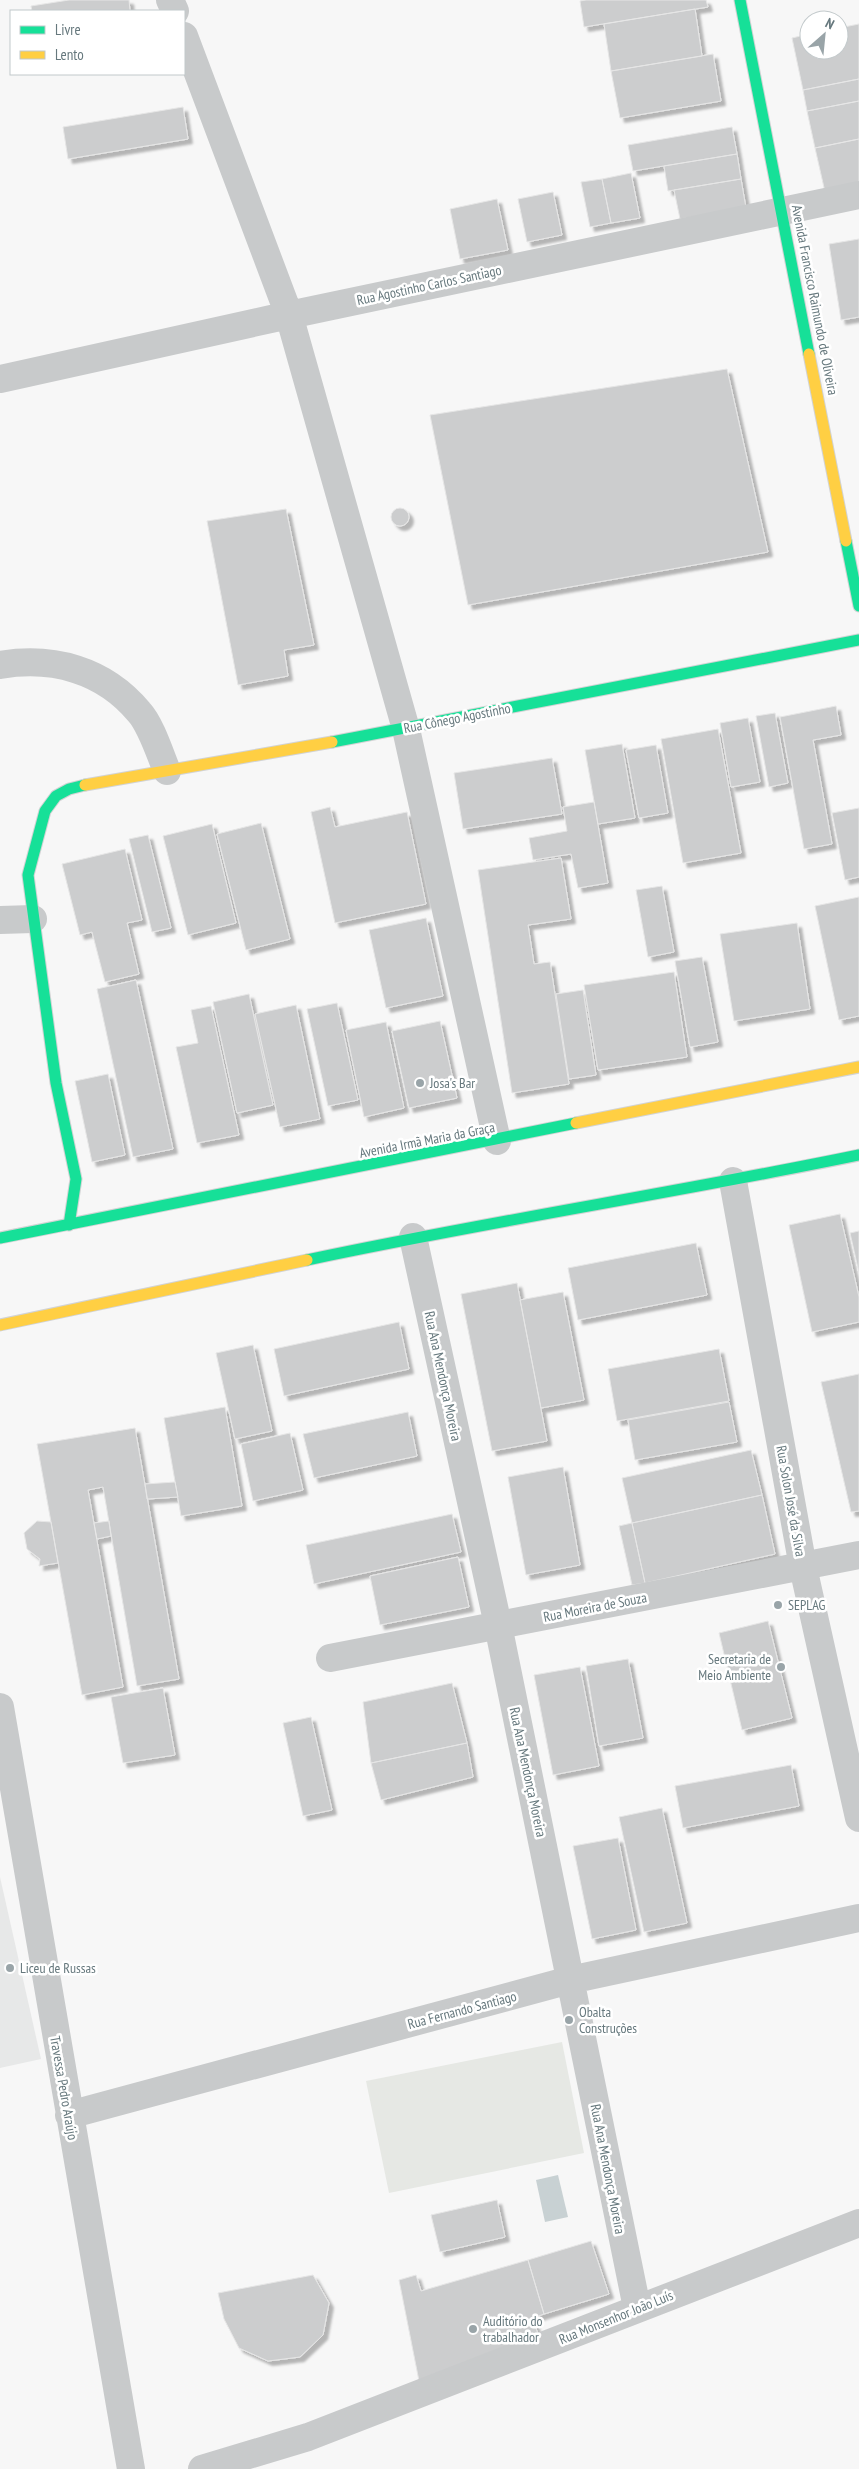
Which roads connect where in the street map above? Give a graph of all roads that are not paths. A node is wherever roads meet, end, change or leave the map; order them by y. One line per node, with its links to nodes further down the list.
1 (740, 0): 4 (street, Avenida Francisco Raimundo de Oliveira)
2 (185, 39): 5 (street)
3 (859, 195): 4 (street, Rua Agostinho Carlos Santiago)
4 (783, 210): 5 (street, Rua Agostinho Carlos Santiago); 7 (street, Avenida Francisco Raimundo de Oliveira)
5 (289, 315): 6 (street, Rua Agostinho Carlos Santiago); 10 (street)
6 (0, 379)
7 (859, 606)
8 (859, 640): 10 (street, Rua Cônego Agostinho)
9 (8, 664): 11 (street)
10 (406, 729): 11 (street, Rua Cônego Agostinho); 15 (street)
11 (168, 771): 12 (street, Rua Cônego Agostinho)
12 (33, 919): 13 (street); 18 (street)
13 (0, 920)
14 (859, 1068): 15 (street, Avenida Irmã Maria da Graça)
15 (497, 1141): 18 (street, Avenida Irmã Maria da Graça)
16 (859, 1155): 17 (street)
17 (733, 1181): 19 (street); 23 (street, Rua Solon José da Silva)
18 (69, 1225): 20 (street, Avenida Irmã Maria da Graça)
19 (413, 1236): 21 (street); 24 (street, Rua Ana Mendonça Moreira)
20 (0, 1238)
21 (0, 1325)
22 (859, 1555): 23 (street, Rua Moreira de Souza)
23 (803, 1567): 24 (street, Rua Moreira de Souza); 27 (street, Rua Solon José da Silva)
24 (498, 1625): 25 (street, Rua Moreira de Souza); 30 (street, Rua Ana Mendonça Moreira)
25 (330, 1658)
26 (0, 1707): 31 (street, Travessa Pedro Araújo)
27 (854, 1760): 28 (street, Rua Solon José da Silva)
28 (859, 1818)
29 (859, 1918): 30 (street, Rua Fernando Santiago)
30 (570, 1980): 31 (street, Rua Fernando Santiago); 33 (street, Rua Ana Mendonça Moreira)
31 (69, 2115): 34 (street, Travessa Pedro Araújo)
32 (859, 2223): 33 (street, Rua Monsenhor João Luís)
33 (637, 2308): 35 (street, Rua Monsenhor João Luís)
34 (131, 2469)
35 (202, 2469)

